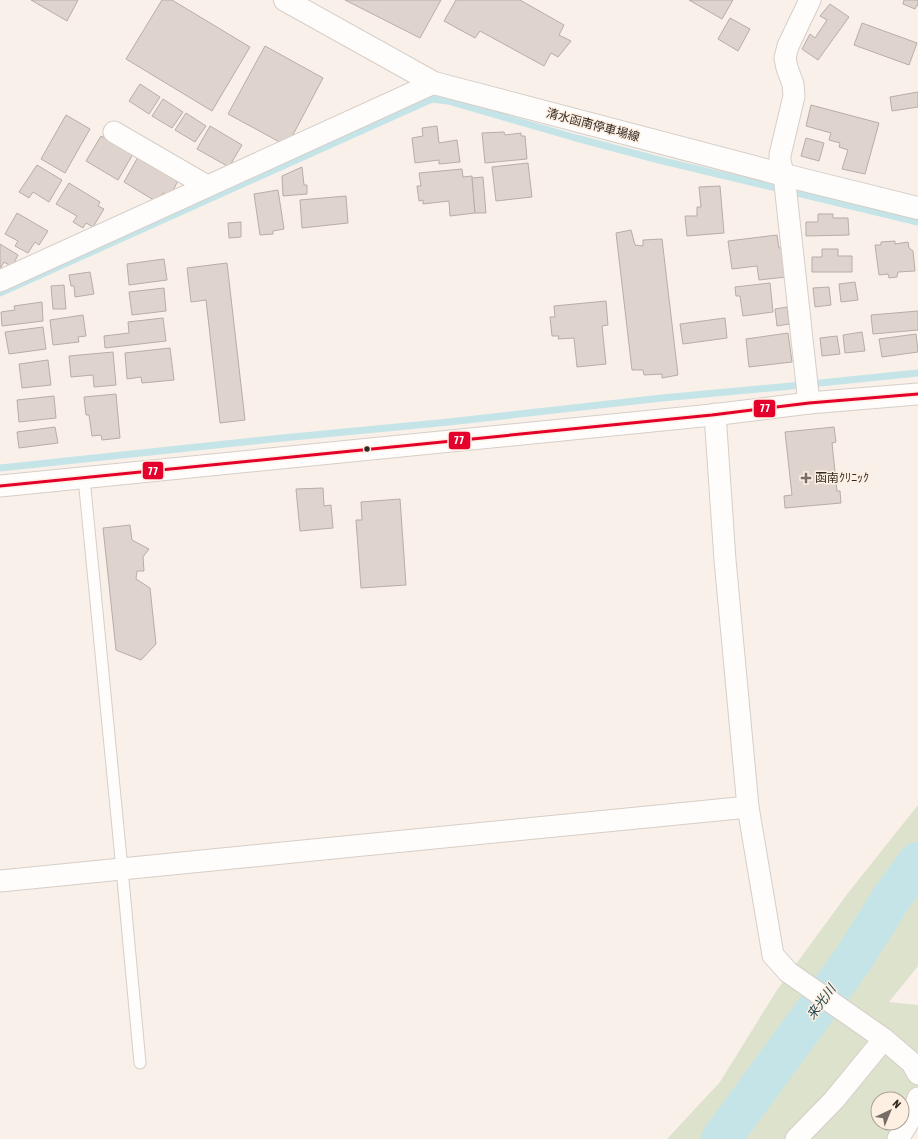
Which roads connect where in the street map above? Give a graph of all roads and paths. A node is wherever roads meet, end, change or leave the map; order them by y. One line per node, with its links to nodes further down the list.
1 (285, 0): 3 (main road, 清水函南停車場線)
2 (810, 0): 5 (street)
3 (434, 83): 5 (main road, 清水函南停車場線); 6 (street)
4 (114, 132): 6 (street)
5 (784, 175): 7 (main road, 清水函南停車場線); 10 (street)
6 (207, 186): 8 (street)
7 (918, 208)
8 (0, 281)
9 (918, 394): 10 (street)
10 (809, 403): 11 (street)
11 (715, 414): 12 (street); 14 (street)
12 (84, 478): 13 (street); 15 (lane)
13 (1, 480)
14 (748, 807): 15 (street); 17 (street)
15 (122, 869): 16 (street); 18 (lane)
16 (0, 881)
17 (878, 1035): 19 (street); 21 (street)
18 (140, 1063)
19 (918, 1074)
20 (918, 1098): 22 (street)
21 (796, 1139)
22 (898, 1139)

